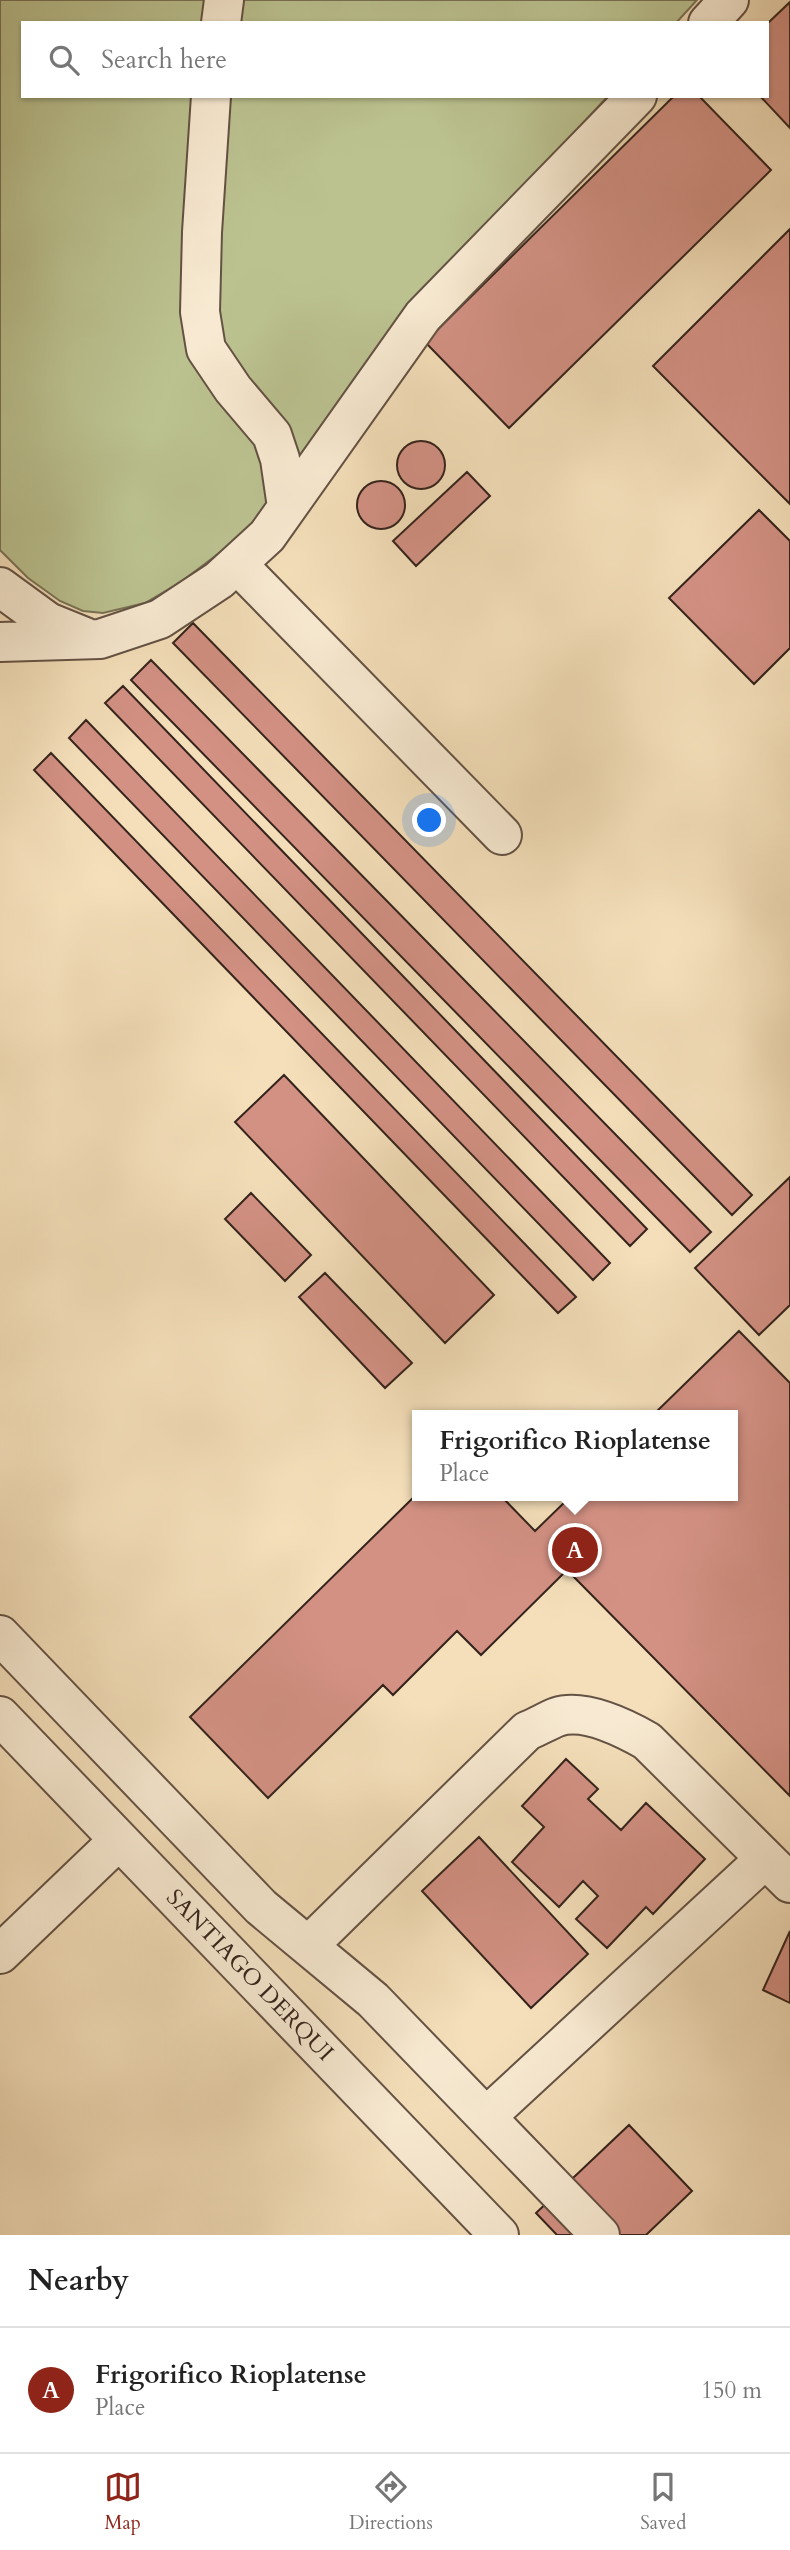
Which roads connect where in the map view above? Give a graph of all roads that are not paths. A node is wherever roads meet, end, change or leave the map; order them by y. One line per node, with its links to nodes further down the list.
1 (224, 0): 3 (street)
2 (729, 0): 4 (street)
3 (221, 21)
4 (710, 21)
5 (211, 98): 7 (street)
6 (635, 98): 7 (street)
7 (287, 507): 8 (street)
8 (237, 564): 10 (street); 12 (street)
9 (0, 587): 10 (street)
10 (91, 640): 11 (street)
11 (0, 642)
12 (502, 835)
13 (0, 1635): 17 (street)
14 (0, 1716): 15 (street, SANTIAGO DERQUI)
15 (119, 1840): 18 (street); 20 (street, SANTIAGO DERQUI)
16 (777, 1871): 17 (street); 19 (street)
17 (309, 1945): 19 (street)
18 (0, 1954)
19 (486, 2118): 21 (street)
20 (499, 2235)
21 (600, 2235)

